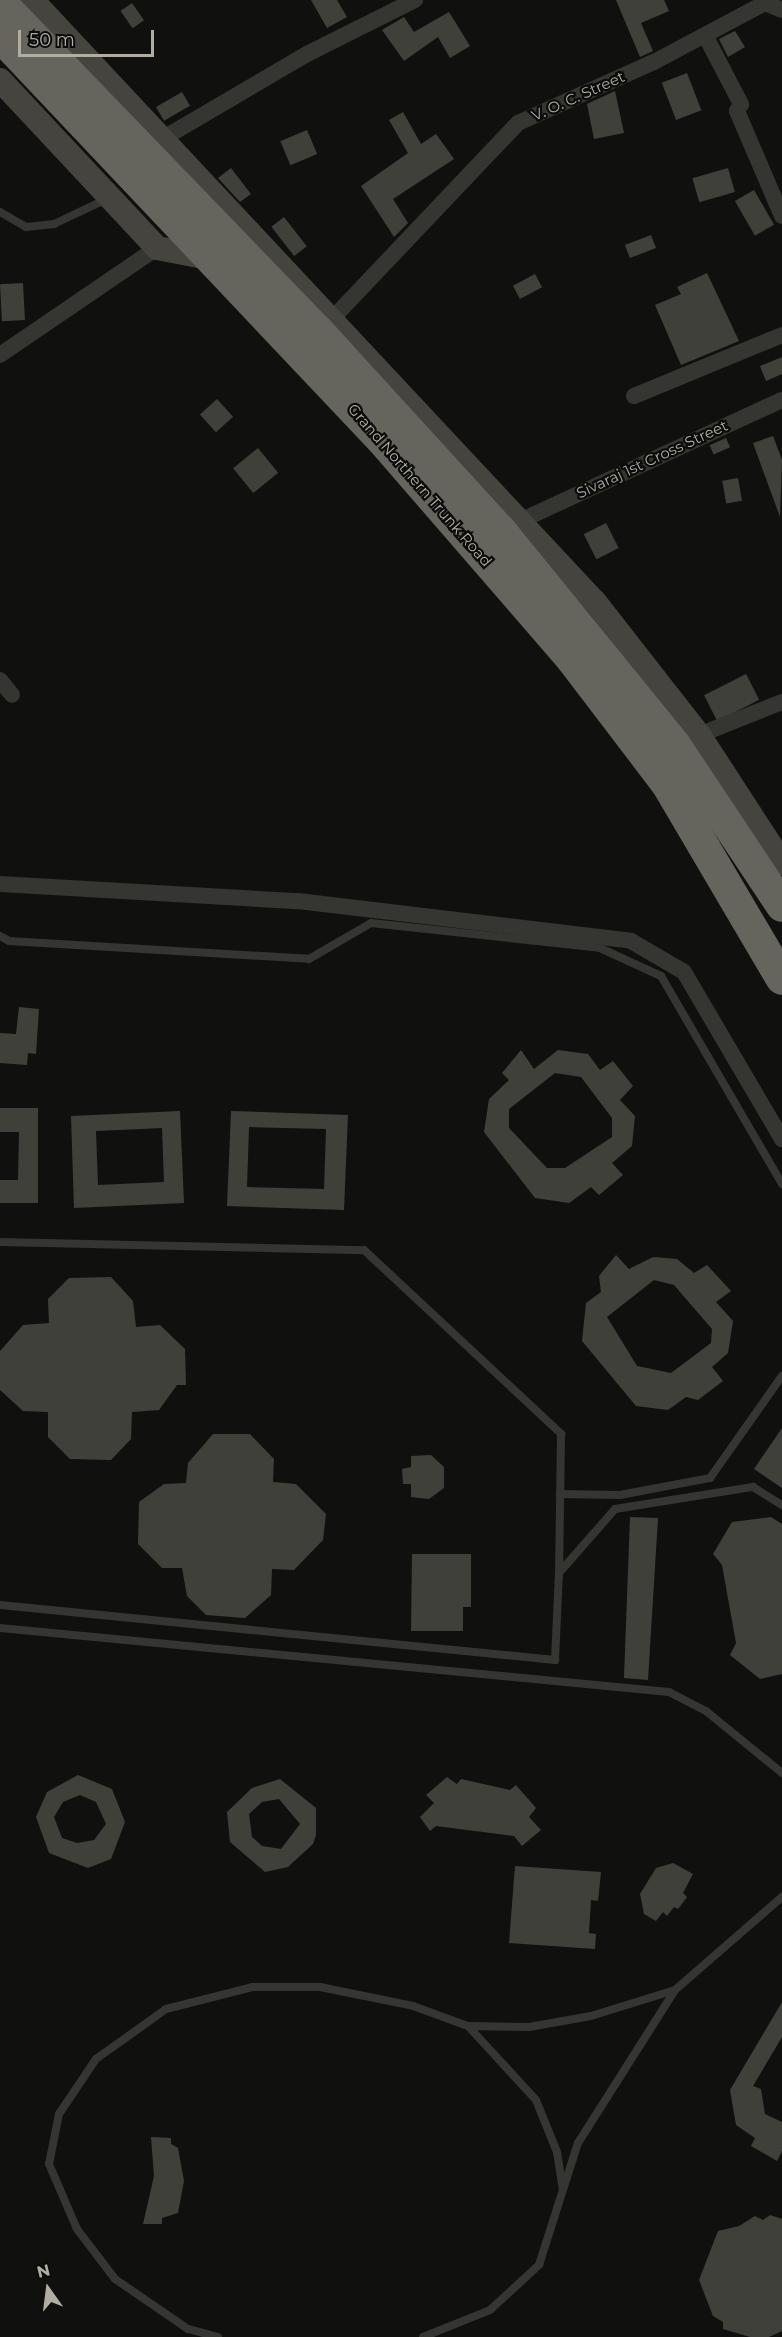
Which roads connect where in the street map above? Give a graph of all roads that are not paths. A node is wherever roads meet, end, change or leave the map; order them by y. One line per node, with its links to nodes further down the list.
1 (415, 0): 9 (street)
2 (0, 2): 27 (highway, Grand Northern Trunk Road)
3 (37, 2): 9 (street)
4 (763, 2): 5 (street, V. O. C. Street); 7 (street, V. O. C. Street)
5 (782, 10)
6 (0, 36): 14 (highway, Grand Northern Trunk Road)
7 (706, 37): 12 (street); 15 (street, V. O. C. Street)
8 (3, 90): 10 (street)
9 (162, 139): 15 (street)
10 (109, 198): 11 (lane); 13 (street)
11 (0, 212)
12 (782, 216)
13 (157, 248): 14 (street); 17 (street)
14 (214, 259): 29 (highway, Grand Northern Trunk Road)
15 (332, 319): 20 (street)
16 (782, 335): 18 (street)
17 (0, 355)
18 (634, 396)
19 (782, 400): 20 (street, Sivaraj 1st Cross Street)
20 (522, 520): 24 (street)
21 (0, 680): 22 (street)
22 (12, 694)
23 (782, 702): 24 (street)
24 (699, 735): 25 (street)
25 (782, 863)
26 (0, 884): 30 (street)
27 (782, 906)
28 (0, 936): 31 (lane)
29 (782, 979)
30 (782, 1138)
31 (782, 1184)
32 (0, 1242): 34 (lane)
33 (782, 1376): 34 (lane)
34 (560, 1494): 36 (lane)
35 (782, 1505): 36 (lane)
36 (560, 1573): 37 (lane)
37 (0, 1605)
38 (0, 1628): 39 (lane)
39 (782, 1773)
40 (782, 1897): 41 (lane)
41 (675, 1990): 42 (lane); 43 (lane)
42 (468, 2026): 43 (lane); 44 (lane)
43 (563, 2190): 45 (lane)
44 (218, 2337)
45 (423, 2337)

